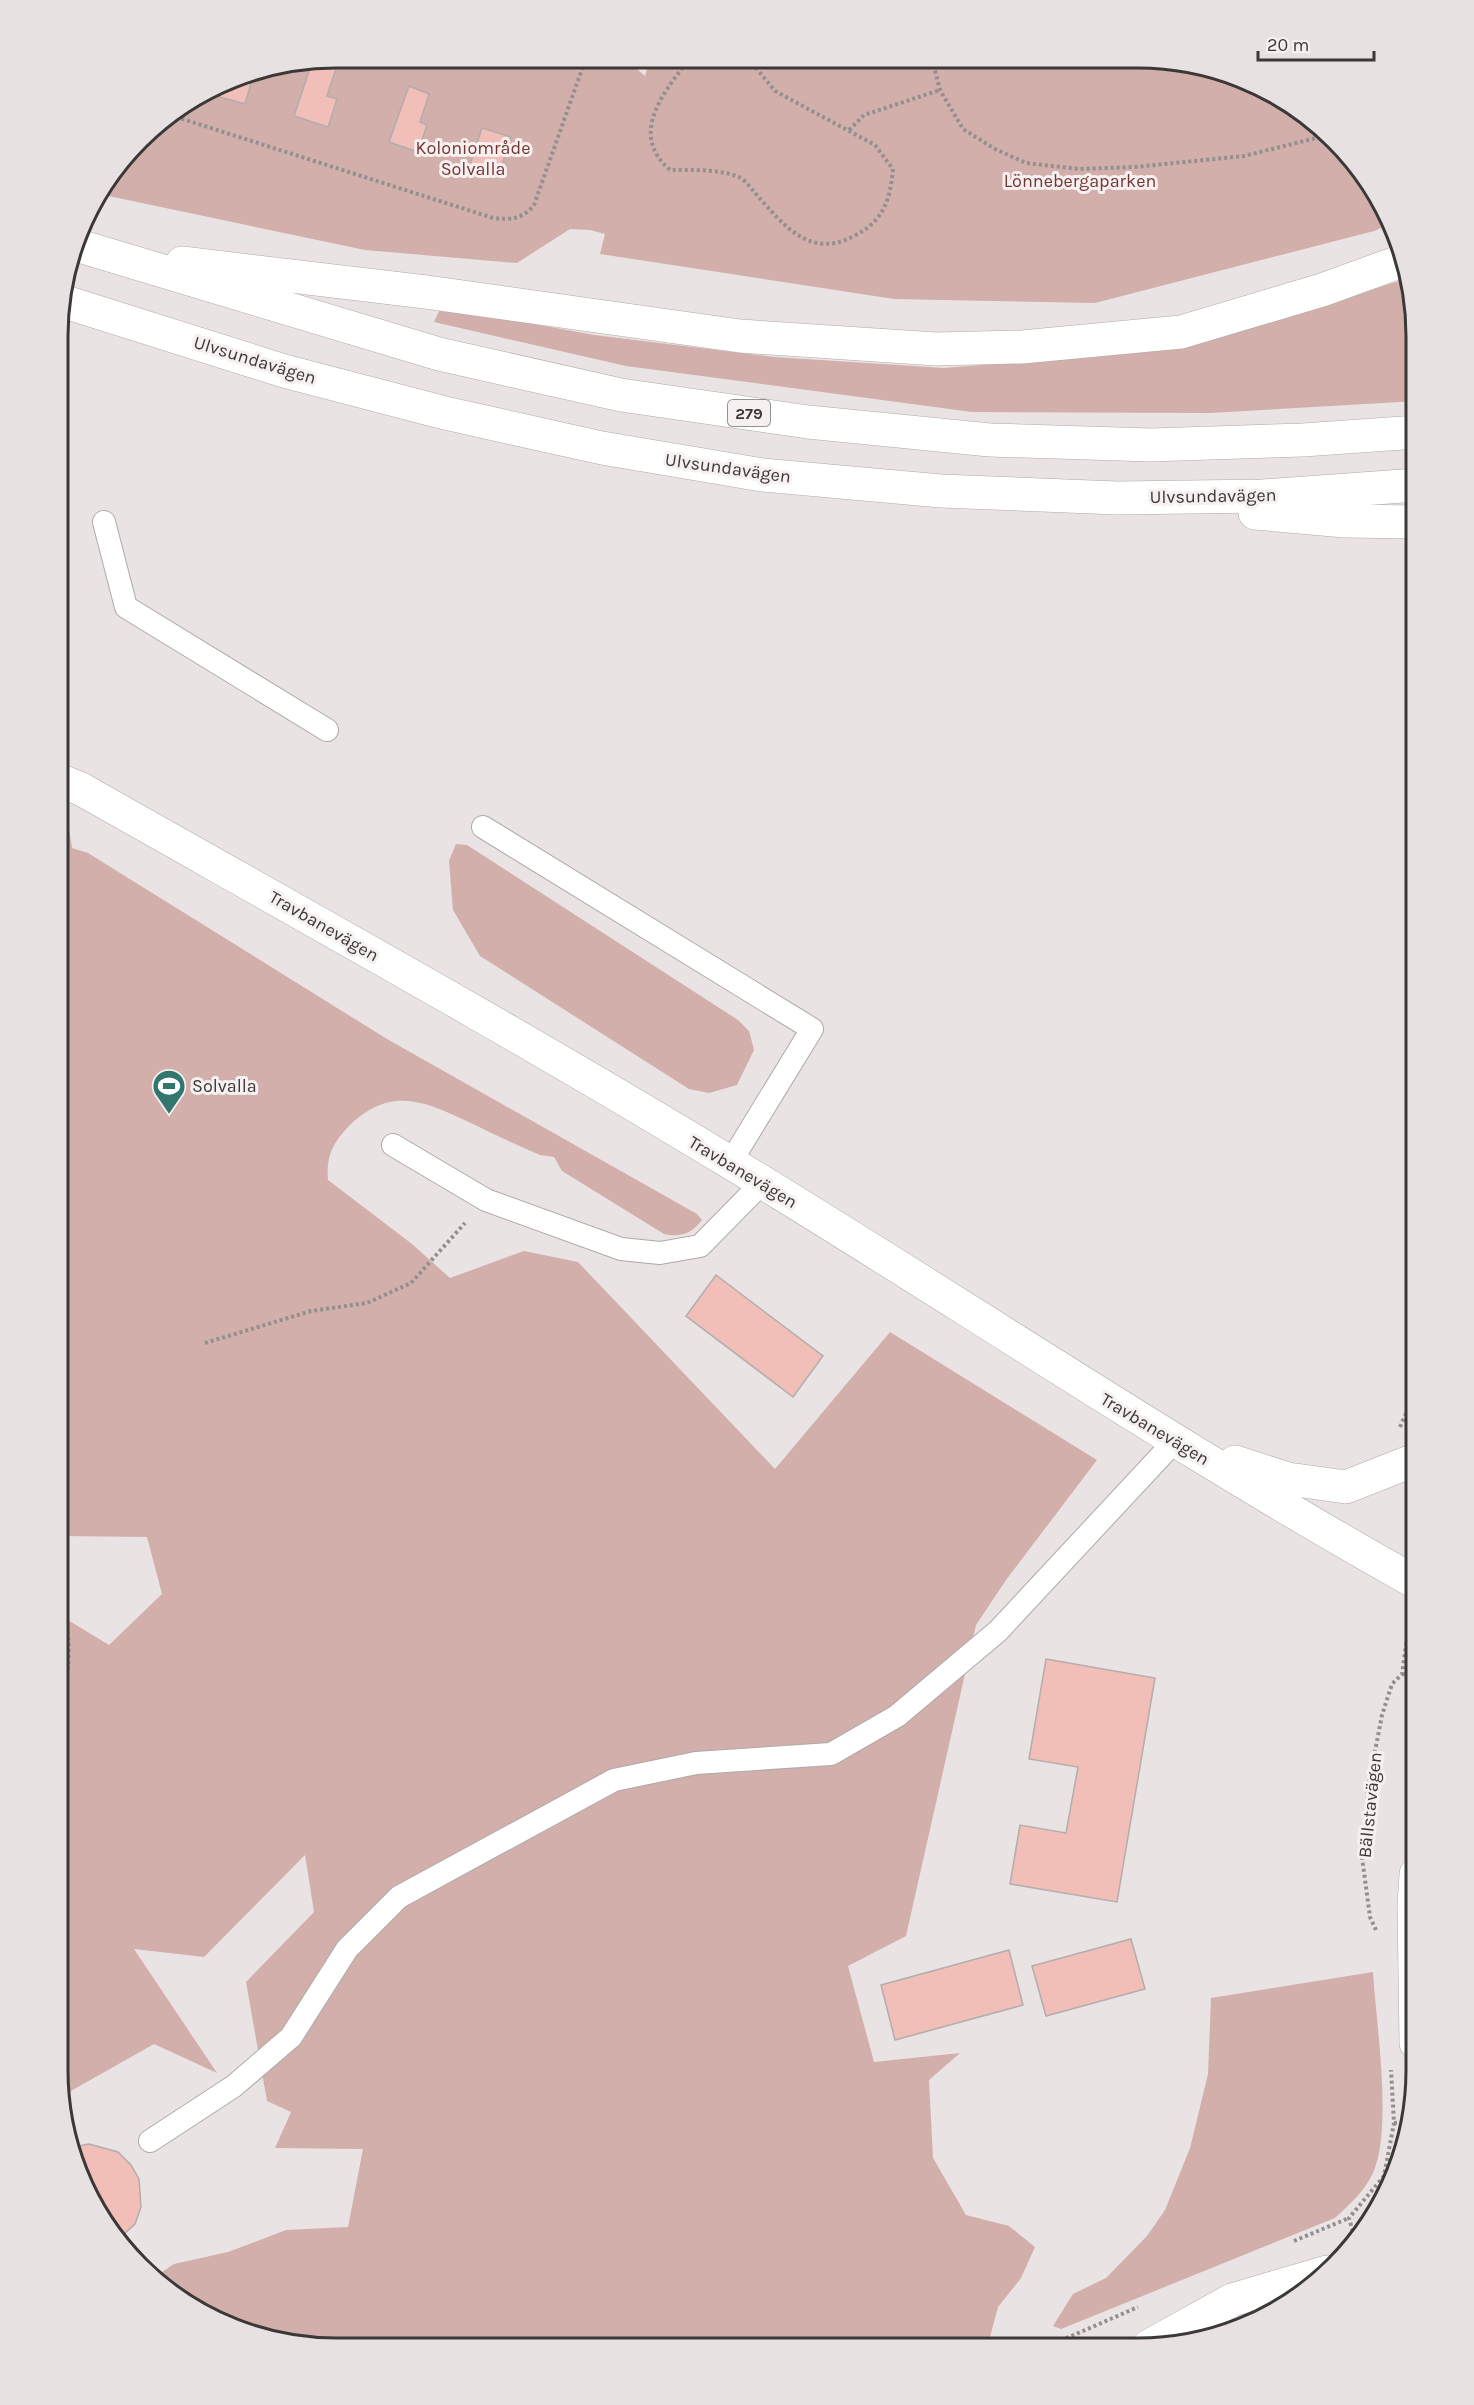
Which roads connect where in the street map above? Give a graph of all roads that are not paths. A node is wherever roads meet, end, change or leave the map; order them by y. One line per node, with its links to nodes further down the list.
1 (88, 249): 2 (main road); 4 (main road, 279)
2 (1396, 263)
3 (70, 303): 6 (main road, Ulvsundavägen)
4 (1406, 433)
5 (1406, 486): 6 (main road, Ulvsundavägen)
6 (1020, 494): 8 (main road)
7 (105, 522): 9 (lane)
8 (1406, 522)
9 (327, 730)
10 (70, 784): 13 (main road, Travbanevägen)
11 (483, 827): 13 (lane)
12 (393, 1145): 14 (lane)
13 (730, 1163): 14 (main road, Travbanevägen)
14 (762, 1183): 15 (main road, Travbanevägen)
15 (1174, 1442): 16 (main road); 17 (main road, Travbanevägen); 18 (lane)
16 (1406, 1463)
17 (1406, 1576)
18 (150, 2141)
19 (1307, 2278): 20 (main road)
20 (1168, 2336)

